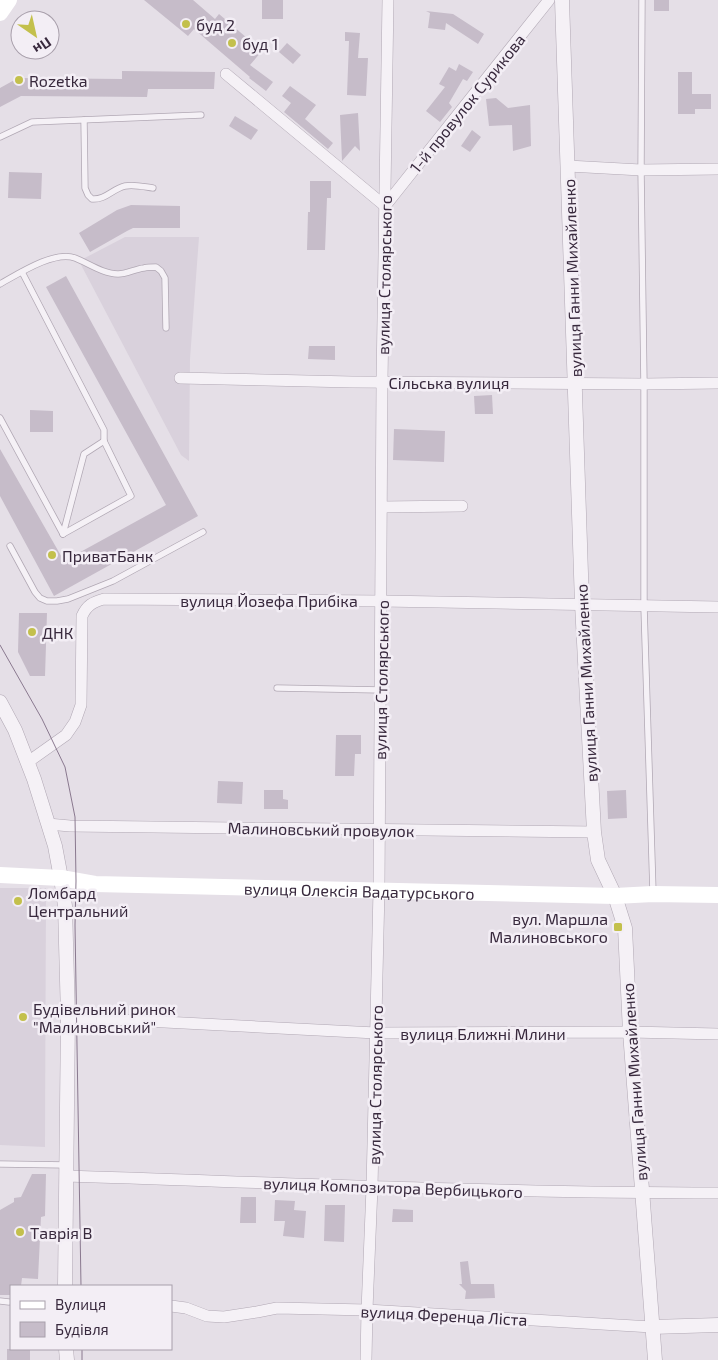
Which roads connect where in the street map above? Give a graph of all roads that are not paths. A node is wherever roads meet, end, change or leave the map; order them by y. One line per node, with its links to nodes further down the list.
1 (388, 0): 13 (street, вулиця Столярського)
2 (550, 0): 13 (street, 1-й провулок Сурикова)
3 (562, 0): 9 (street, вулиця Ганни Михайленко)
4 (642, 0): 11 (lane)
5 (226, 74): 13 (street)
6 (201, 115): 7 (lane)
7 (84, 120): 8 (lane); 12 (lane)
8 (0, 137)
9 (568, 166): 11 (street); 19 (street, вулиця Ганни Михайленко)
10 (718, 169): 11 (street)
11 (641, 170): 21 (lane)
12 (153, 188)
13 (385, 206): 18 (street, вулиця Столярського)
14 (22, 272): 15 (lane); 16 (lane); 23 (lane)
15 (0, 284)
16 (166, 328)
17 (180, 378): 18 (street, Сільська вулиця)
18 (382, 382): 19 (street, Сільська вулиця); 25 (street, вулиця Столярського)
19 (575, 383): 21 (street, Сільська вулиця); 31 (street, вулиця Ганни Михайленко)
20 (718, 383): 21 (street, Сільська вулиця)
21 (644, 384): 33 (lane)
22 (0, 418): 27 (lane)
23 (104, 441): 27 (lane); 27 (lane)
24 (462, 506): 25 (street)
25 (382, 507): 30 (street, вулиця Столярського)
26 (202, 532): 29 (lane)
27 (63, 534)
28 (10, 546): 29 (lane)
29 (90, 590): 32 (lane)
30 (382, 601): 31 (street, вулиця Йозефа Прибіка); 32 (street, вулиця Йозефа Прибіка); 36 (street, вулиця Столярського)
31 (582, 604): 33 (street, вулиця Йозефа Прибіка); 41 (street, вулиця Ганни Михайленко)
32 (88, 606): 38 (street)
33 (644, 607): 34 (street, вулиця Йозефа Прибіка); 45 (lane)
34 (718, 607)
35 (277, 688): 36 (lane)
36 (381, 690): 40 (street, вулиця Столярського)
37 (0, 702): 38 (street)
38 (28, 762): 39 (street)
39 (48, 824): 40 (street, Малиновський провулок); 43 (street)
40 (379, 830): 41 (street, Малиновський провулок); 44 (street, вулиця Столярського)
41 (594, 832): 47 (street, вулиця Ганни Михайленко)
42 (0, 875): 43 (main road, вулиця Олексія Вадатурського)
43 (61, 878): 44 (main road, вулиця Олексія Вадатурського); 48 (street)
44 (380, 890): 47 (main road, вулиця Олексія Вадатурського); 50 (street, вулиця Столярського)
45 (653, 894): 46 (main road, вулиця Олексія Вадатурського); 47 (main road, вулиця Олексія Вадатурського)
46 (718, 895)
47 (615, 896): 49 (street, вулиця Ганни Михайленко)
48 (68, 1017): 50 (street, вулиця Ближні Млини); 53 (street)
49 (630, 1032): 50 (street, вулиця Ближні Млини); 51 (street, вулиця Ближні Млини); 55 (street, вулиця Ганни Михайленко)
50 (376, 1034): 54 (street, вулиця Столярського)
51 (718, 1034)
52 (0, 1164): 53 (lane)
53 (67, 1170): 54 (street, вулиця Композитора Вербицького); 57 (street)
54 (372, 1187): 55 (street, вулиця Композитора Вербицького); 61 (street, вулиця Столярського)
55 (642, 1193): 56 (street, вулиця Композитора Вербицького); 63 (street, вулиця Ганни Михайленко)
56 (718, 1193)
57 (65, 1285)
58 (0, 1301): 59 (lane)
59 (9, 1302)
60 (172, 1306): 61 (street, вулиця Ференца Ліста)
61 (367, 1310): 63 (street, вулиця Ференца Ліста); 64 (street, вулиця Столярського)
62 (718, 1325): 63 (street, вулиця Ференца Ліста)
63 (652, 1327): 65 (street, вулиця Ганни Михайленко)
64 (366, 1360)
65 (655, 1360)

